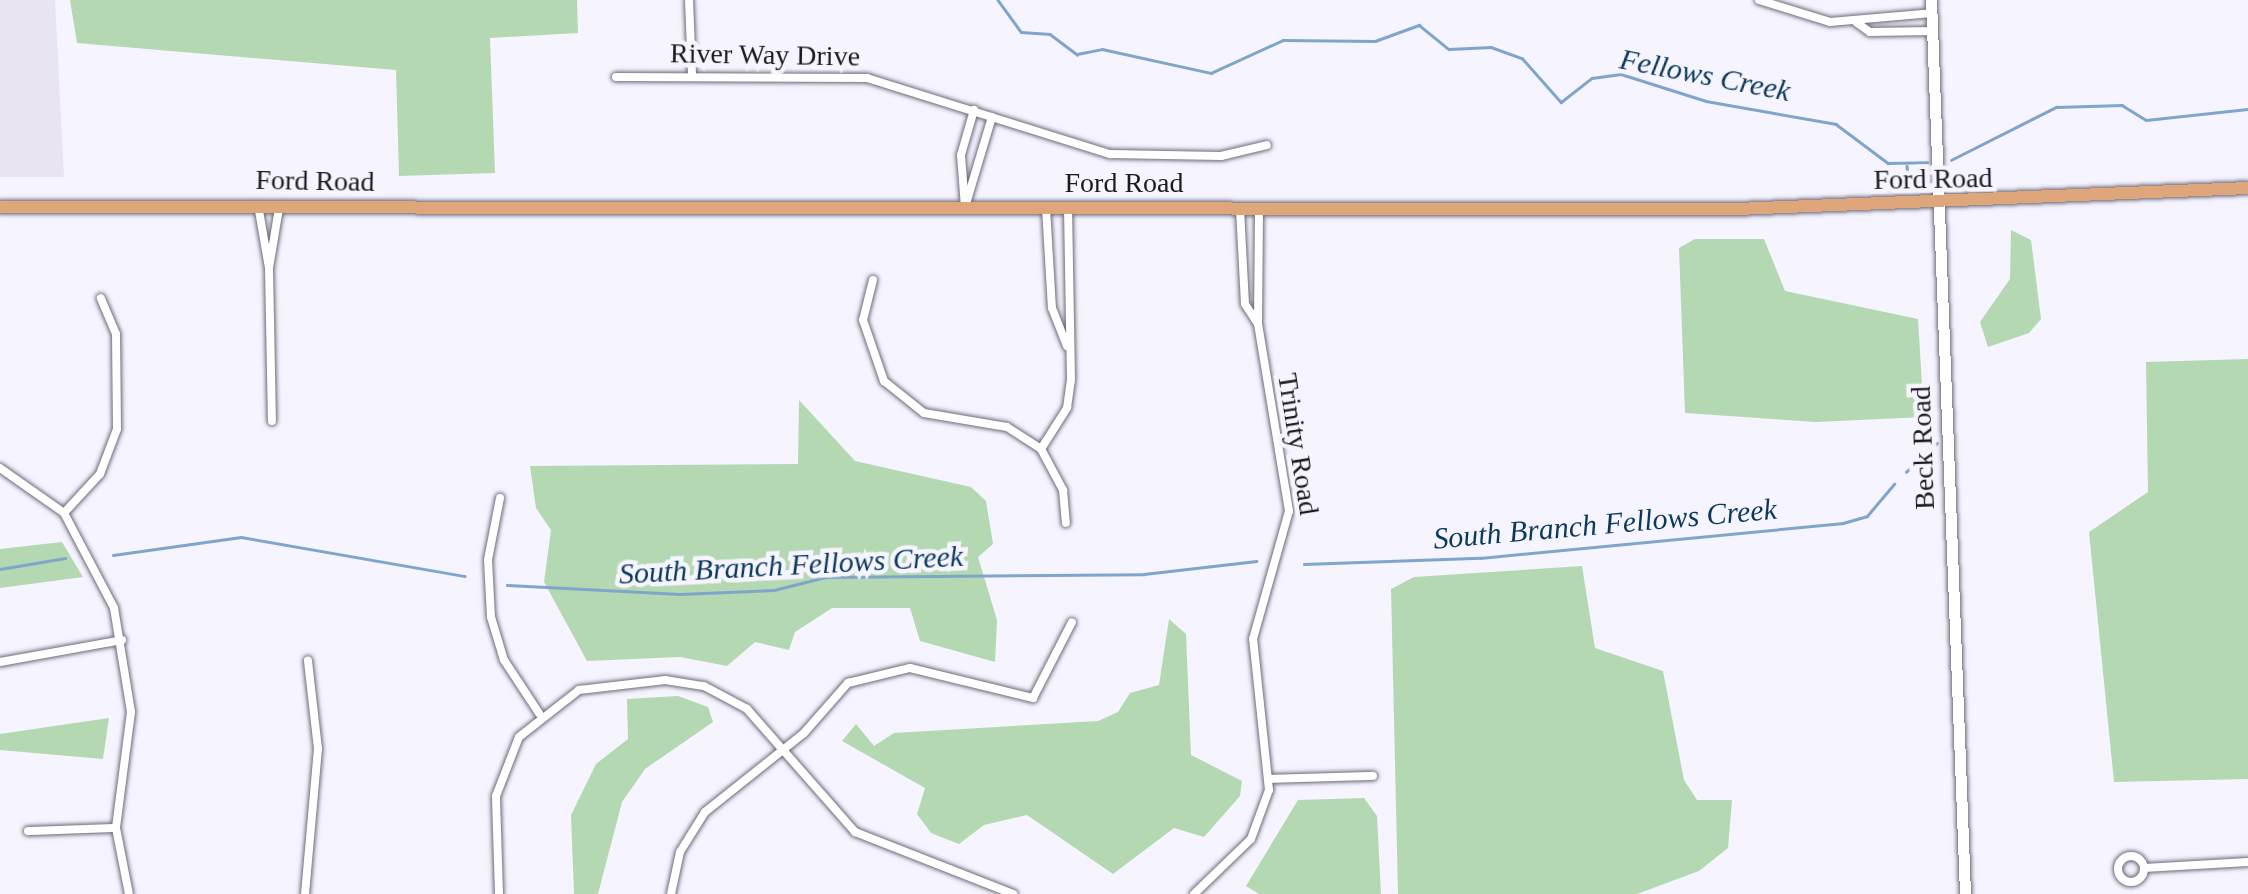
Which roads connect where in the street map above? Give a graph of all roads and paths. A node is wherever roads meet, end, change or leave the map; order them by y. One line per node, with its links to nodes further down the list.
1 (689, 0): 6 (street)
2 (1759, 0): 4 (street)
3 (1932, 6): 4 (street); 5 (main road, Beck Road)
4 (1856, 22): 5 (street)
5 (1932, 31): 12 (main road, Beck Road)
6 (692, 76): 7 (street, River Way Drive); 8 (street, River Way Drive)
7 (616, 77)
8 (974, 110): 9 (street, River Way Drive); 16 (street)
9 (992, 117): 10 (street, River Way Drive); 16 (street)
10 (1267, 144)
11 (2248, 188): 12 (main road, Ford Road)
12 (1940, 204): 20 (main road, Ford Road); 52 (main road, Beck Road)
13 (258, 205): 14 (main road, Ford Road); 15 (main road, Ford Road); 21 (street)
14 (279, 205): 16 (main road, Ford Road); 21 (street)
15 (0, 207)
16 (965, 208): 17 (main road, Ford Road)
17 (1046, 208): 18 (main road, Ford Road); 23 (street)
18 (1068, 208): 19 (main road, Ford Road); 24 (street)
19 (1240, 208): 20 (main road, Ford Road); 26 (street, Trinity Road)
20 (1259, 209): 26 (street, Trinity Road)
21 (269, 268): 28 (street)
22 (873, 280): 29 (street)
23 (1050, 292): 24 (street); 27 (street)
24 (1069, 292): 27 (street)
25 (101, 298): 32 (street)
26 (1258, 324): 41 (street, Trinity Road)
27 (1070, 356): 29 (street)
28 (272, 420)
29 (1041, 449): 33 (street)
30 (0, 468): 32 (street)
31 (500, 498): 38 (street)
32 (64, 514): 35 (street)
33 (1066, 523)
34 (1072, 622): 39 (street)
35 (122, 640): 37 (street); 42 (street)
36 (308, 661): 47 (street)
37 (0, 662)
38 (539, 714): 39 (street); 48 (street)
39 (783, 748): 49 (street); 50 (street)
40 (1373, 776): 41 (street)
41 (1270, 779): 51 (street, Trinity Road)
42 (116, 828): 43 (street); 46 (street)
43 (28, 831)
44 (2248, 862): 45 (street)
45 (2144, 868)
46 (128, 894)
47 (305, 894)
48 (499, 894)
49 (671, 894)
50 (1013, 894)
51 (1194, 894)
52 (1965, 894)

